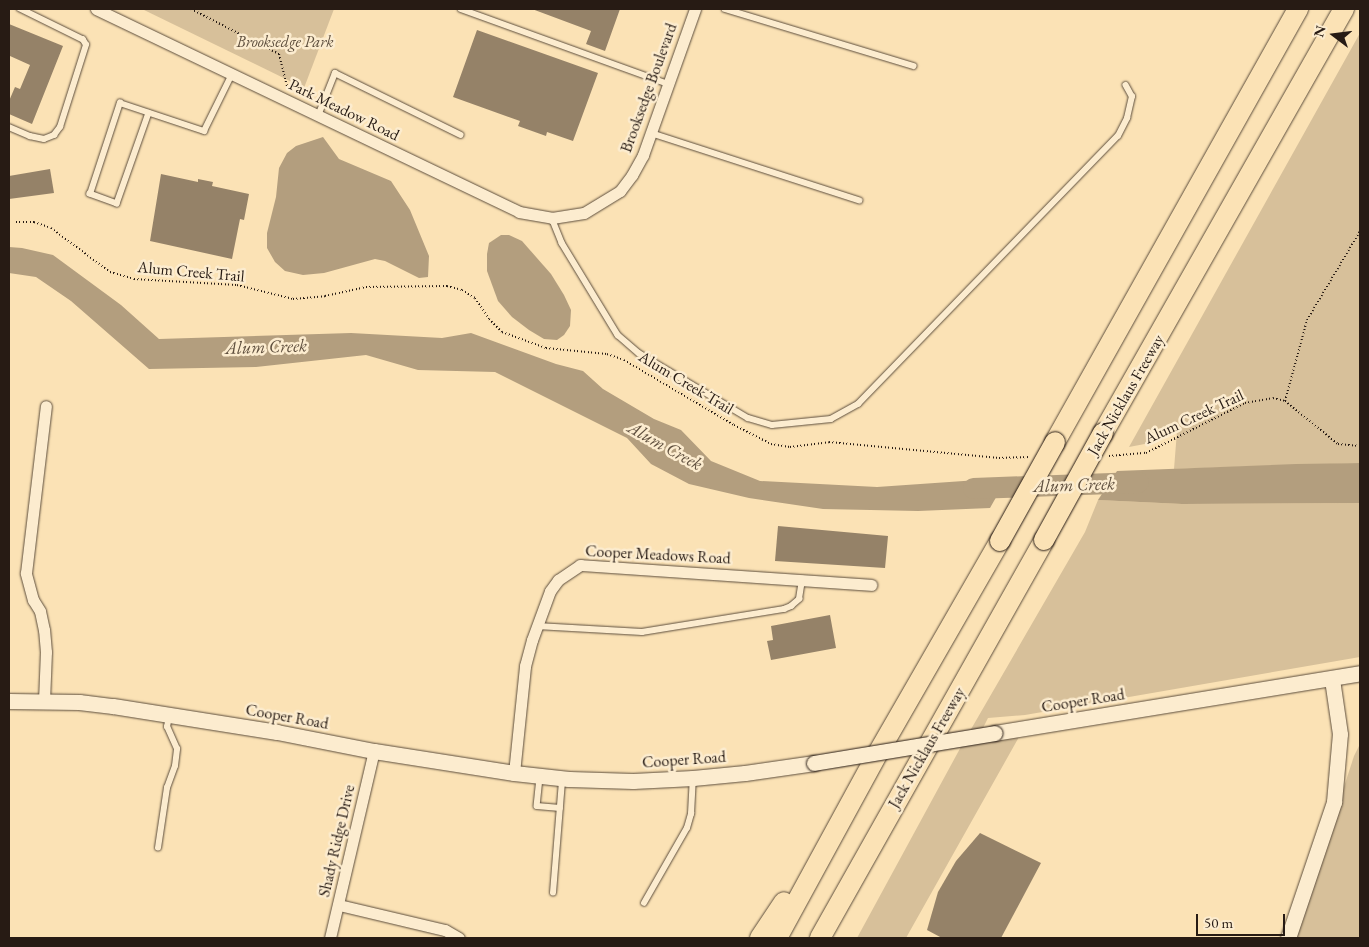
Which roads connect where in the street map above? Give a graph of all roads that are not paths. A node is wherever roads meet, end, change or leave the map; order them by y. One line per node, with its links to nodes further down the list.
1 (20, 9): 14 (lane)
2 (96, 9): 9 (street, Park Meadow Road)
3 (461, 9): 10 (lane)
4 (695, 9): 10 (street, Brooksedge Boulevard)
5 (725, 9): 8 (lane)
6 (1298, 9): 35 (highway, bridge)
7 (1344, 9): 44 (highway, Jack Nicklaus Freeway, bridge)
8 (914, 66)
9 (232, 74): 12 (lane); 13 (street, Park Meadow Road)
10 (668, 84): 15 (street, Brooksedge Boulevard)
11 (1126, 86): 19 (lane)
12 (149, 113): 12 (lane)
13 (318, 116): 16 (lane); 19 (street, Park Meadow Road)
14 (9, 127)
15 (651, 133): 17 (lane); 18 (street, Brooksedge Boulevard)
16 (461, 135)
17 (859, 200)
18 (584, 213): 19 (street, Park Meadow Road)
19 (552, 218)
20 (46, 406): 26 (street)
21 (802, 579): 22 (street, Cooper Meadows Road); 23 (lane); 23 (street, Cooper Meadows Road)
22 (871, 585)
23 (538, 626): 30 (street, Cooper Meadows Road)
24 (1360, 673): 25 (street, Cooper Road)
25 (1332, 679): 33 (street, Cooper Road, bridge); 45 (street)
26 (44, 701): 27 (street, Cooper Road); 28 (street, Cooper Road)
27 (9, 702)
28 (169, 715): 29 (street, Cooper Road); 36 (lane)
29 (374, 751): 30 (street, Cooper Road); 39 (street, Shady Ridge Drive)
30 (514, 773): 31 (street, Cooper Road)
31 (540, 776): 32 (street, Cooper Road); 34 (lane)
32 (562, 778): 33 (street, Cooper Road); 34 (lane)
33 (693, 778): 38 (lane)
34 (560, 808): 37 (lane)
35 (848, 808): 42 (highway); 43 (highway)
36 (158, 848)
37 (553, 893)
38 (644, 903)
39 (339, 905): 40 (street, Shady Ridge Drive); 41 (street)
40 (330, 938)
41 (459, 938)
42 (760, 938)
43 (777, 938)
44 (820, 938)
45 (1288, 938)

